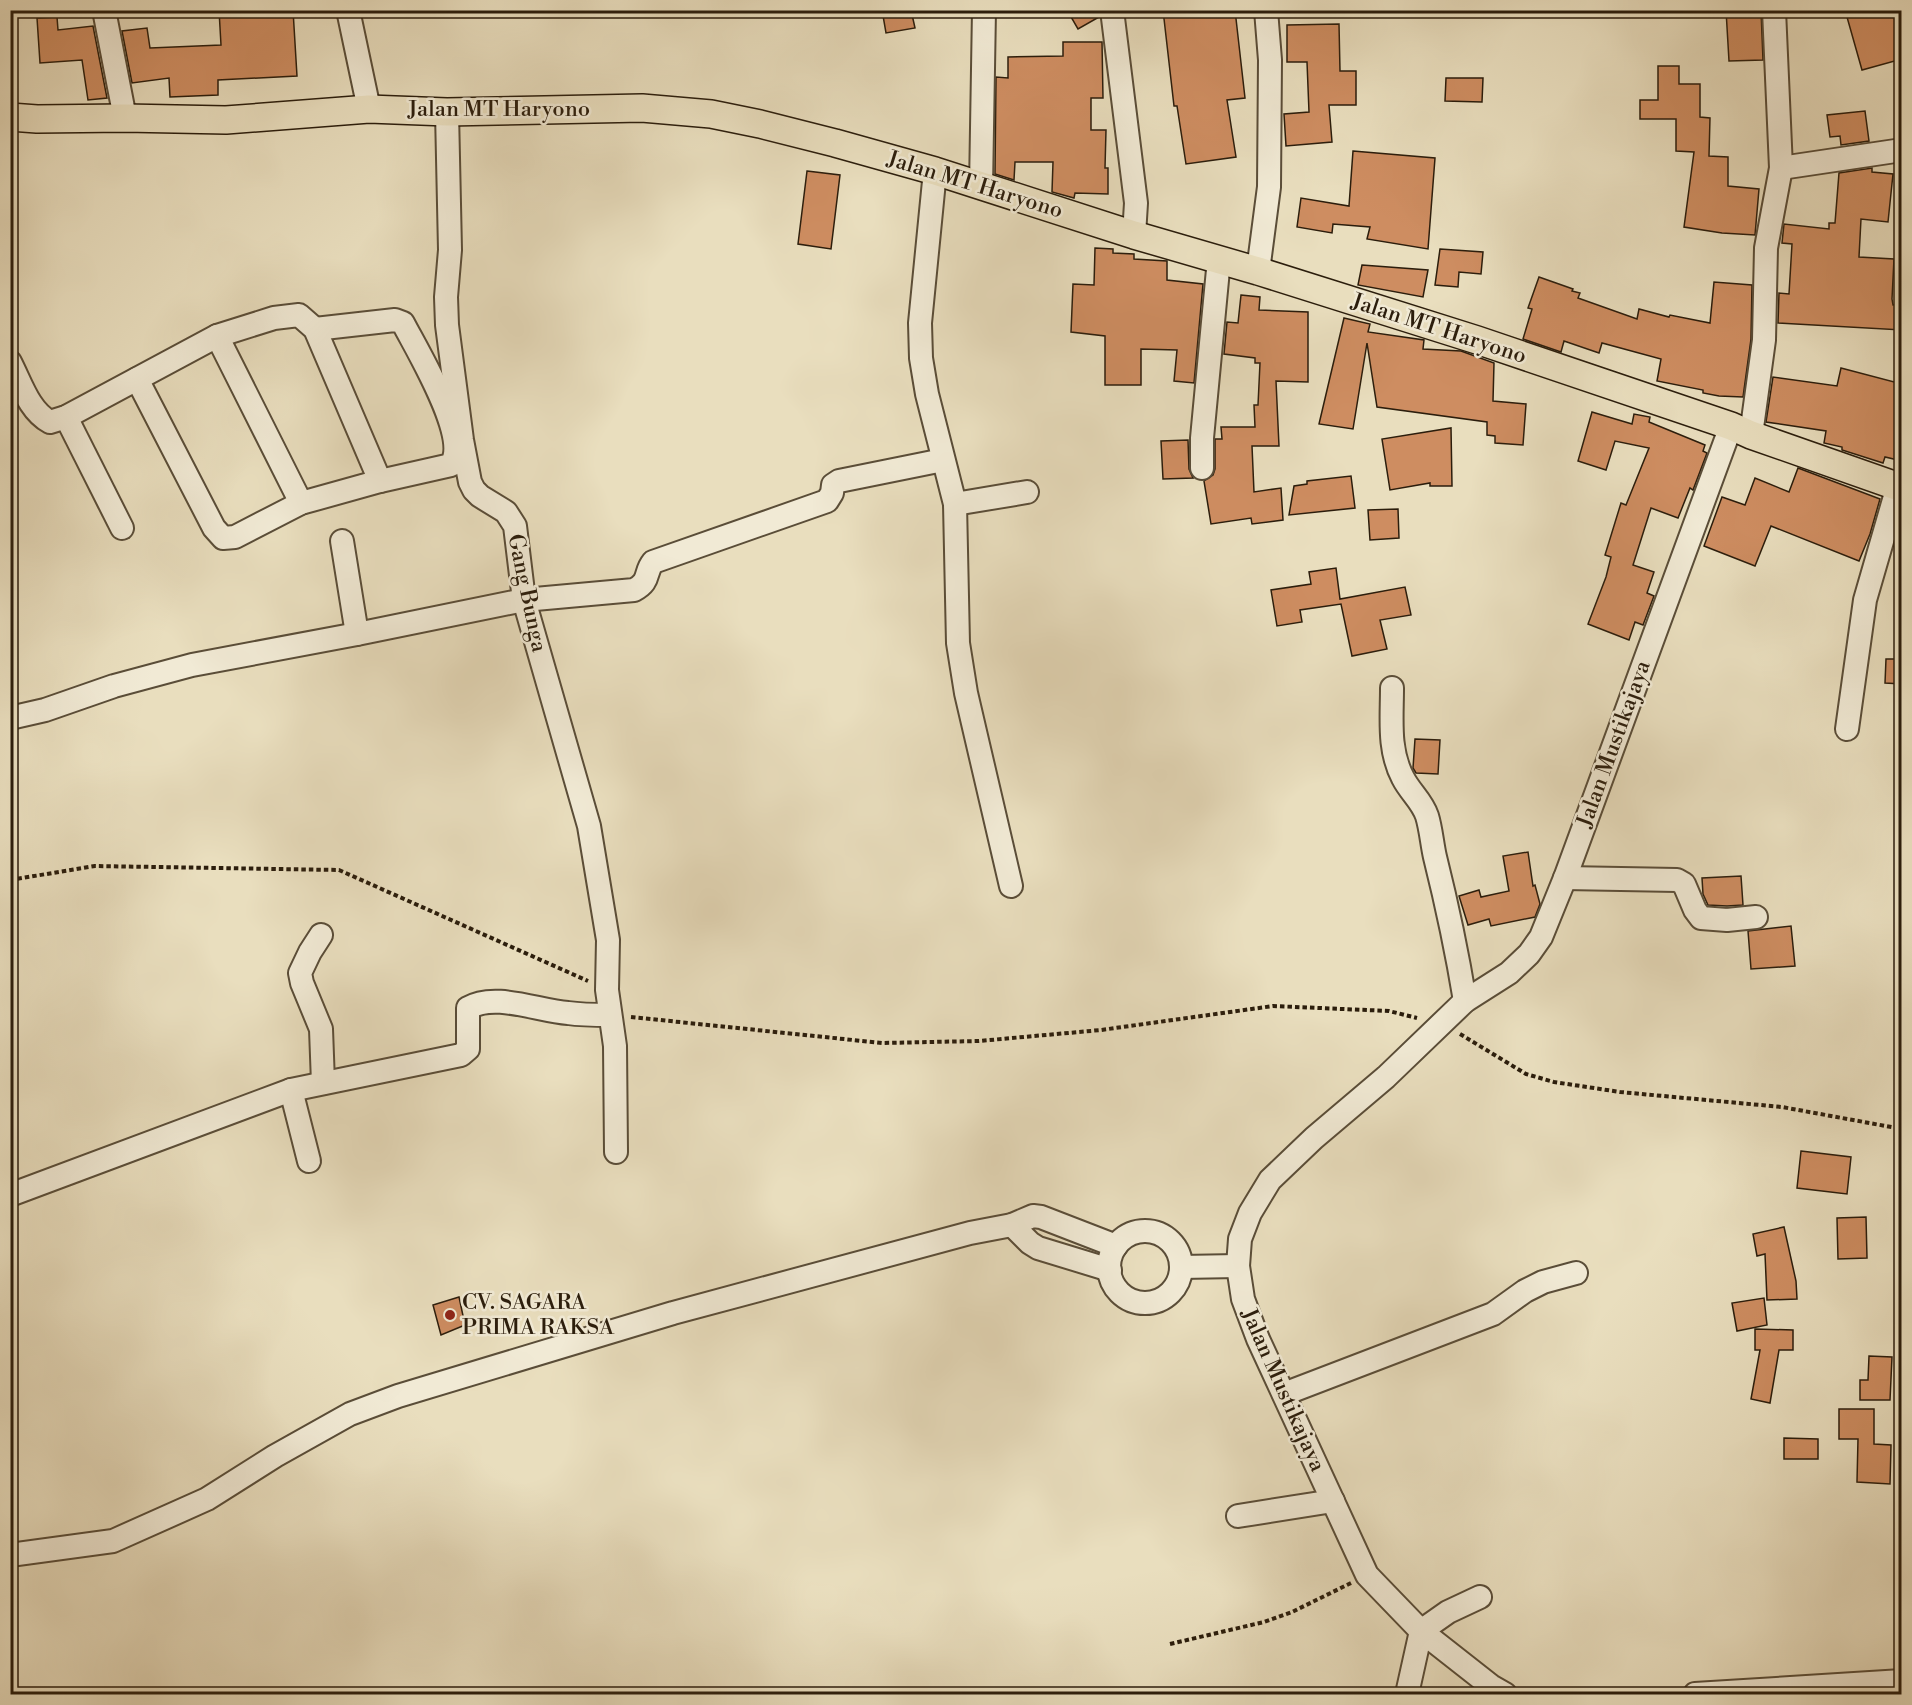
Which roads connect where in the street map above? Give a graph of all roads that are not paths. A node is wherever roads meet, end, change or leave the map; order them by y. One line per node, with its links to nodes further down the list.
1 (104, 10): 10 (street)
2 (348, 10): 7 (street)
3 (984, 10): 14 (street)
4 (1112, 10): 15 (street)
5 (1266, 10): 17 (street)
6 (1774, 10): 12 (street, Jalan Mustikajaya)
7 (369, 109): 8 (main road, Jalan MT Haryono); 10 (main road, Jalan MT Haryono)
8 (447, 112): 13 (main road, Jalan MT Haryono); 33 (street, Gang Bunga)
9 (10, 117): 10 (main road, Jalan MT Haryono)
10 (124, 118)
11 (1902, 150): 12 (street)
12 (1781, 168): 23 (street, Jalan Mustikajaya)
13 (935, 171): 14 (main road, Jalan MT Haryono); 24 (street)
14 (981, 187): 15 (main road, Jalan MT Haryono)
15 (1134, 235): 16 (main road, Jalan MT Haryono)
16 (1219, 259): 17 (main road, Jalan MT Haryono); 25 (street)
17 (1258, 271): 23 (main road, Jalan MT Haryono)
18 (315, 328): 19 (street); 26 (street); 26 (street)
19 (217, 336): 21 (street); 29 (street)
20 (10, 362): 22 (street)
21 (138, 379): 22 (street); 29 (street)
22 (66, 417): 31 (street)
23 (1741, 431): 27 (main road, Jalan MT Haryono); 38 (street, Jalan Mustikajaya)
24 (943, 460): 30 (street); 33 (street)
25 (1202, 468)
26 (380, 481): 29 (street)
27 (1900, 487): 37 (street)
28 (1027, 492): 30 (street)
29 (301, 503)
30 (955, 504): 39 (street)
31 (122, 528)
32 (342, 541): 34 (street)
33 (524, 600): 34 (street); 43 (street, Gang Bunga)
34 (357, 634): 36 (street)
35 (1392, 688): 42 (street)
36 (10, 718)
37 (1847, 729)
38 (1565, 878): 40 (street); 42 (street, Jalan Mustikajaya)
39 (1011, 886)
40 (1756, 917)
41 (321, 935): 44 (street)
42 (1465, 1001): 51 (street, Jalan Mustikajaya)
43 (610, 1015): 44 (street); 46 (street, Gang Bunga)
44 (323, 1083): 45 (street)
45 (291, 1090): 47 (street); 48 (street)
46 (616, 1152)
47 (309, 1161)
48 (10, 1195)
49 (1012, 1225): 50 (street); 53 (street); 58 (street)
50 (1116, 1246): 52 (street); 53 (street)
51 (1238, 1266): 52 (street); 55 (street, Jalan Mustikajaya)
52 (1181, 1267): 53 (street)
53 (1110, 1270)
54 (1576, 1273): 55 (street)
55 (1284, 1394): 56 (street, Jalan Mustikajaya)
56 (1333, 1502): 57 (street); 60 (street, Jalan Mustikajaya)
57 (1238, 1516)
58 (10, 1555)
59 (1480, 1597): 60 (street)
60 (1420, 1631): 62 (street, Jalan Mustikajaya); 63 (street)
61 (1902, 1681): 64 (street)
62 (1490, 1692)
63 (1407, 1695)
64 (1695, 1695)

